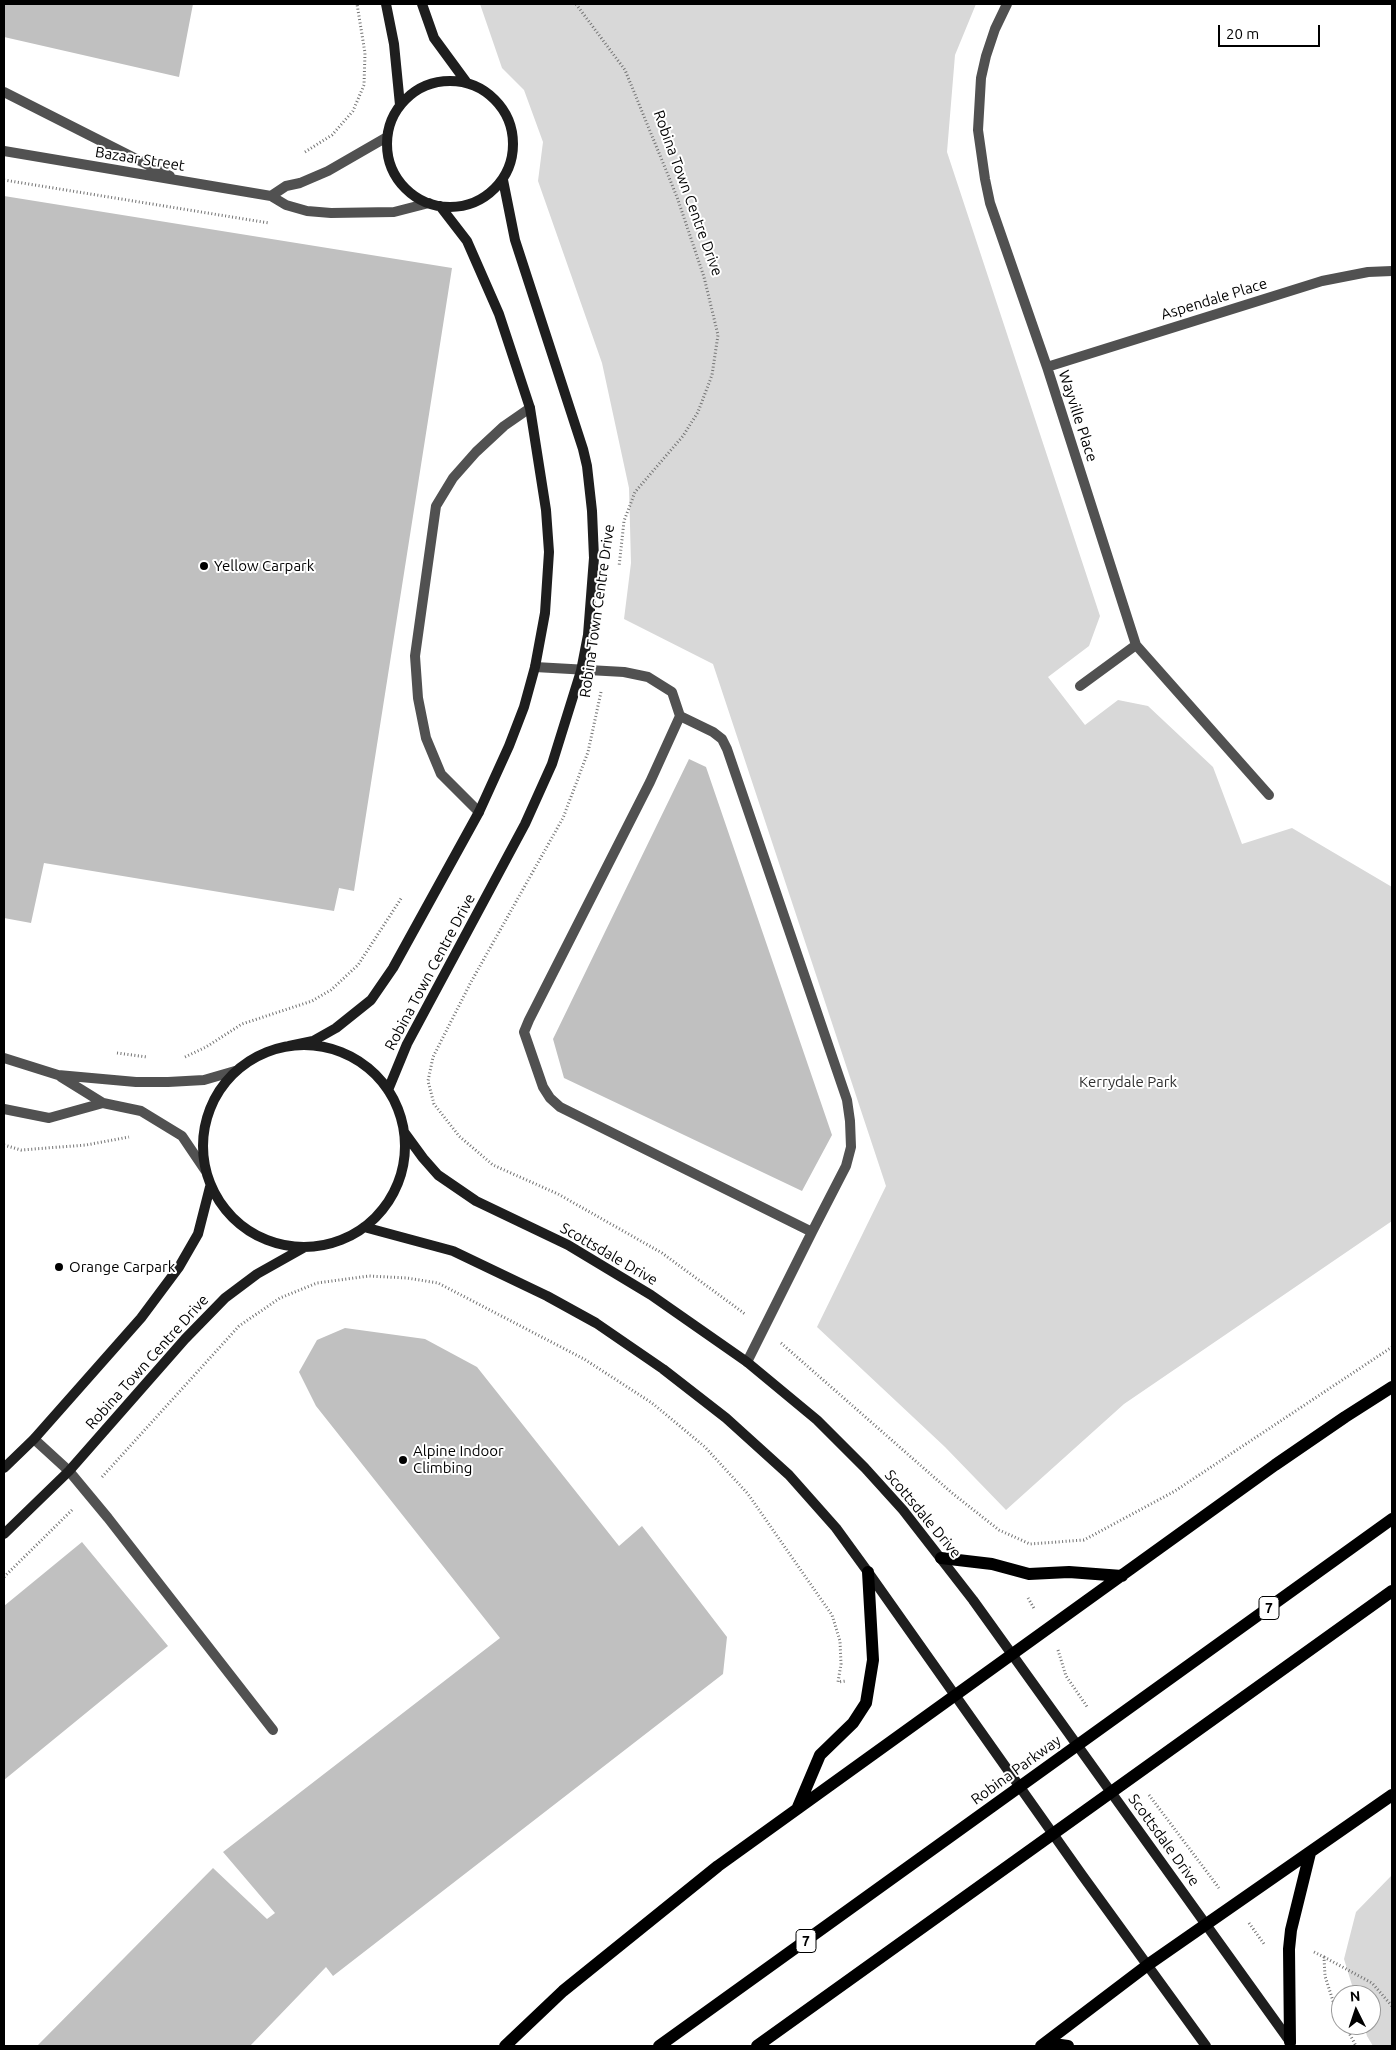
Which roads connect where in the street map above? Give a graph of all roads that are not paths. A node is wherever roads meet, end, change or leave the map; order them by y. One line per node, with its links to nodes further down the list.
1 (386, 4): 6 (street)
2 (422, 4): 4 (street)
3 (1007, 4): 15 (street, Wayville Place)
4 (467, 83): 6 (street); 10 (street)
5 (4, 92): 9 (street)
6 (400, 106): 7 (street)
7 (387, 137): 11 (street); 12 (street)
8 (4, 151): 9 (street, Bazaar Street)
9 (179, 180): 11 (street, Bazaar Street)
10 (502, 180): 13 (street); 19 (street, Robina Town Centre Drive)
11 (271, 196): 12 (street, Bazaar Street)
12 (429, 203): 13 (street)
13 (440, 206): 16 (street)
14 (1392, 270): 15 (street, Aspendale Place)
15 (1047, 367): 17 (street, Wayville Place)
16 (530, 408): 18 (street); 23 (street)
17 (1136, 645): 20 (street); 22 (street, Wayville Place)
18 (535, 667): 19 (street); 23 (street)
19 (581, 671): 21 (street); 28 (street, Robina Town Centre Drive)
20 (1080, 686)
21 (680, 716): 35 (street); 35 (street)
22 (1269, 794)
23 (479, 812): 24 (street)
24 (289, 1046): 26 (street); 28 (street)
25 (4, 1058): 27 (street)
26 (235, 1072): 27 (street); 32 (street)
27 (58, 1075): 29 (street)
28 (388, 1090): 31 (street)
29 (103, 1103): 30 (street); 32 (street)
30 (4, 1109)
31 (404, 1132): 34 (street); 37 (street, Scottsdale Drive)
32 (205, 1170): 33 (street)
33 (210, 1187): 36 (street); 39 (street)
34 (364, 1227): 36 (street); 45 (street)
35 (812, 1232): 37 (street)
36 (305, 1247): 41 (street, Robina Town Centre Drive)
37 (747, 1362): 44 (street, Scottsdale Drive)
38 (1392, 1387): 46 (main road)
39 (34, 1439): 40 (street); 41 (street)
40 (4, 1468)
41 (68, 1471): 43 (street, Robina Town Centre Drive); 50 (street)
42 (1392, 1519): 59 (main road, Robina Parkway / 7)
43 (4, 1534)
44 (941, 1558): 46 (main road); 48 (street, Scottsdale Drive)
45 (868, 1572): 49 (street); 52 (main road)
46 (1122, 1576): 48 (main road)
47 (1392, 1591): 60 (main road)
48 (1011, 1656): 49 (main road); 54 (street, Scottsdale Drive)
49 (956, 1694): 52 (main road); 55 (street)
50 (273, 1730)
51 (1392, 1795): 53 (main road)
52 (798, 1807): 58 (main road)
53 (1310, 1853): 54 (main road); 56 (main road)
54 (1206, 1924): 55 (main road); 56 (street, Scottsdale Drive)
55 (1148, 1964): 57 (main road); 62 (street)
56 (1291, 2044)
57 (1044, 2045): 61 (main road)
58 (505, 2046)
59 (659, 2046)
60 (757, 2046)
61 (1068, 2046)
62 (1206, 2046)

